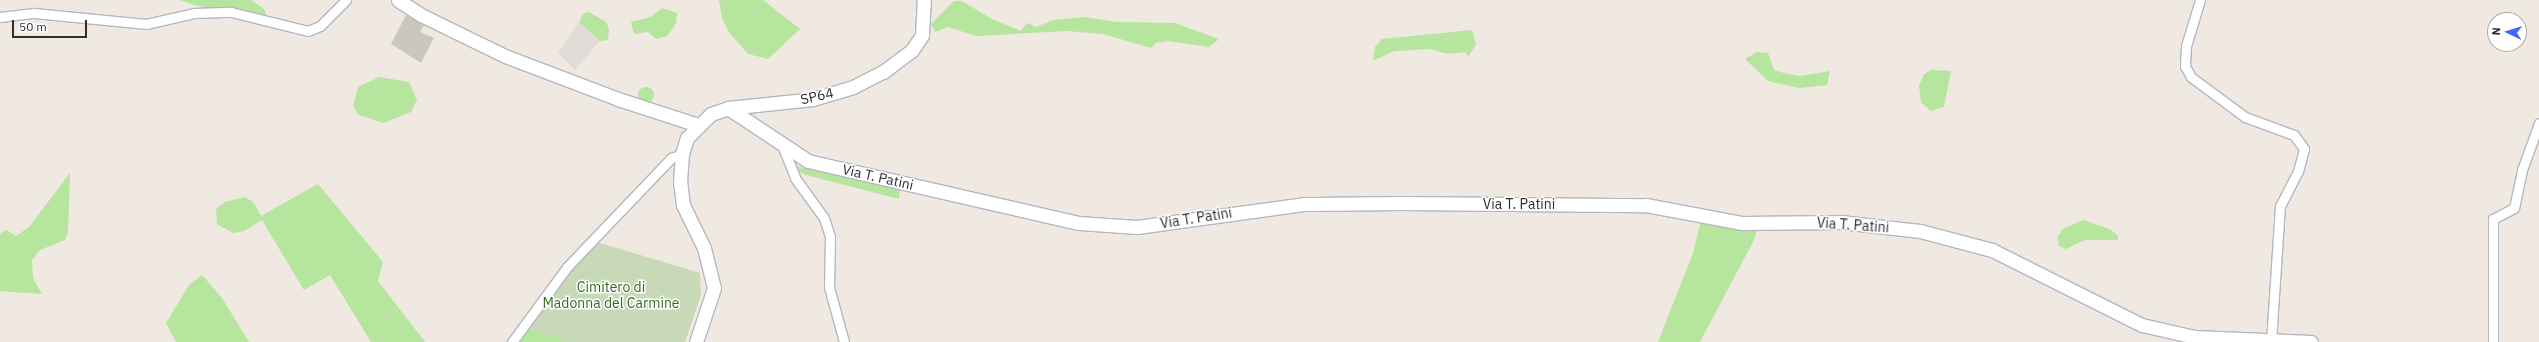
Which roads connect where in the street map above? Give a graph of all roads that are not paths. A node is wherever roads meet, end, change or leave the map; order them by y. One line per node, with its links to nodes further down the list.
1 (346, 0): 5 (street)
2 (398, 0): 8 (street)
3 (924, 0): 6 (street, SP64 / SP64)
4 (2200, 0): 11 (street)
5 (0, 17)
6 (728, 108): 8 (street, SP64 / SP64); 9 (street, Via T. Patini)
7 (2539, 123): 16 (street)
8 (698, 125): 10 (street, SP64)
9 (782, 145): 11 (street, Via T. Patini); 14 (street)
10 (682, 154): 12 (street); 13 (street, SP64)
11 (2271, 340): 15 (street, Via T. Patini)
12 (512, 342)
13 (696, 342)
14 (844, 342)
15 (2311, 342)
16 (2492, 342)

